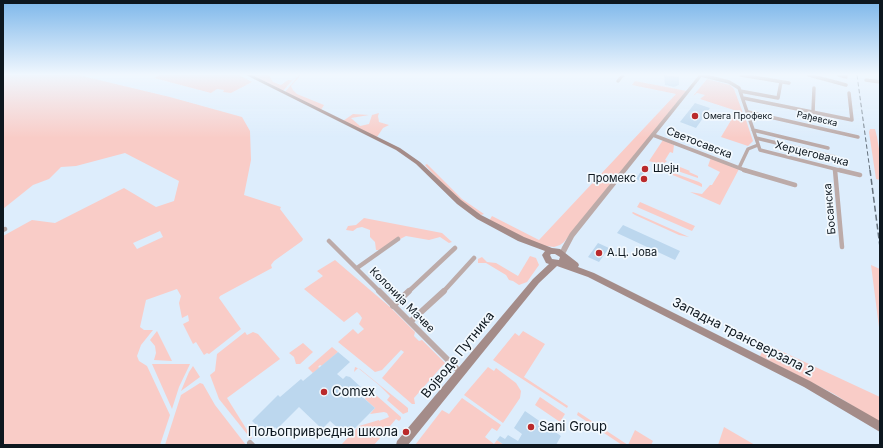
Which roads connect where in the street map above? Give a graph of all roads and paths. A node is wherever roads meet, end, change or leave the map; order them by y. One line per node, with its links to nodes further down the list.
1 (290, 96): 26 (main road)
2 (684, 96): 11 (street, Војводе Путника)
3 (767, 96): 4 (street)
4 (778, 96)
5 (814, 96): 9 (street)
6 (849, 96): 9 (street)
7 (743, 98): 8 (street); 9 (street)
8 (748, 112): 10 (street); 12 (street, Рађевска)
9 (813, 112)
10 (753, 130): 13 (street); 15 (street)
11 (653, 135): 17 (street, Светосавска); 21 (street, Војводе Путника)
12 (858, 137)
13 (756, 138): 14 (street); 16 (street)
14 (758, 145): 17 (street, Светосавска); 18 (street, Херцеговачка)
15 (828, 148)
16 (835, 157)
17 (739, 168): 20 (street, Светосавска)
18 (836, 169): 19 (street, Херцеговачка); 24 (street, Босанска)
19 (860, 175)
20 (795, 185)
21 (572, 235): 26 (street, Војводе Путника); 27 (street, Војводе Путника)
22 (398, 239): 30 (street)
23 (329, 241): 30 (street, Колонија Мачве)
24 (842, 247)
25 (455, 248): 33 (street)
26 (549, 254): 27 (main road, Западна трансверзала 2); 29 (main road, Западна трансверзала 2); 32 (main road, Војводе Путника)
27 (563, 255): 29 (main road, Војводе Путника); 31 (main road, Западна трансверзала 2)
28 (474, 258): 34 (street)
29 (557, 263): 31 (main road, Западна трансверзала 2); 32 (main road, Војводе Путника)
30 (357, 268): 33 (street, Колонија Мачве)
31 (591, 275): 36 (main road, Западна трансверзала 2)
32 (536, 281): 35 (main road, Војводе Путника)
33 (393, 306): 34 (street, Колонија Мачве)
34 (410, 322): 35 (street, Колонија Мачве)
35 (461, 373): 37 (main road, Војводе Путника)
36 (880, 427)
37 (401, 445)

